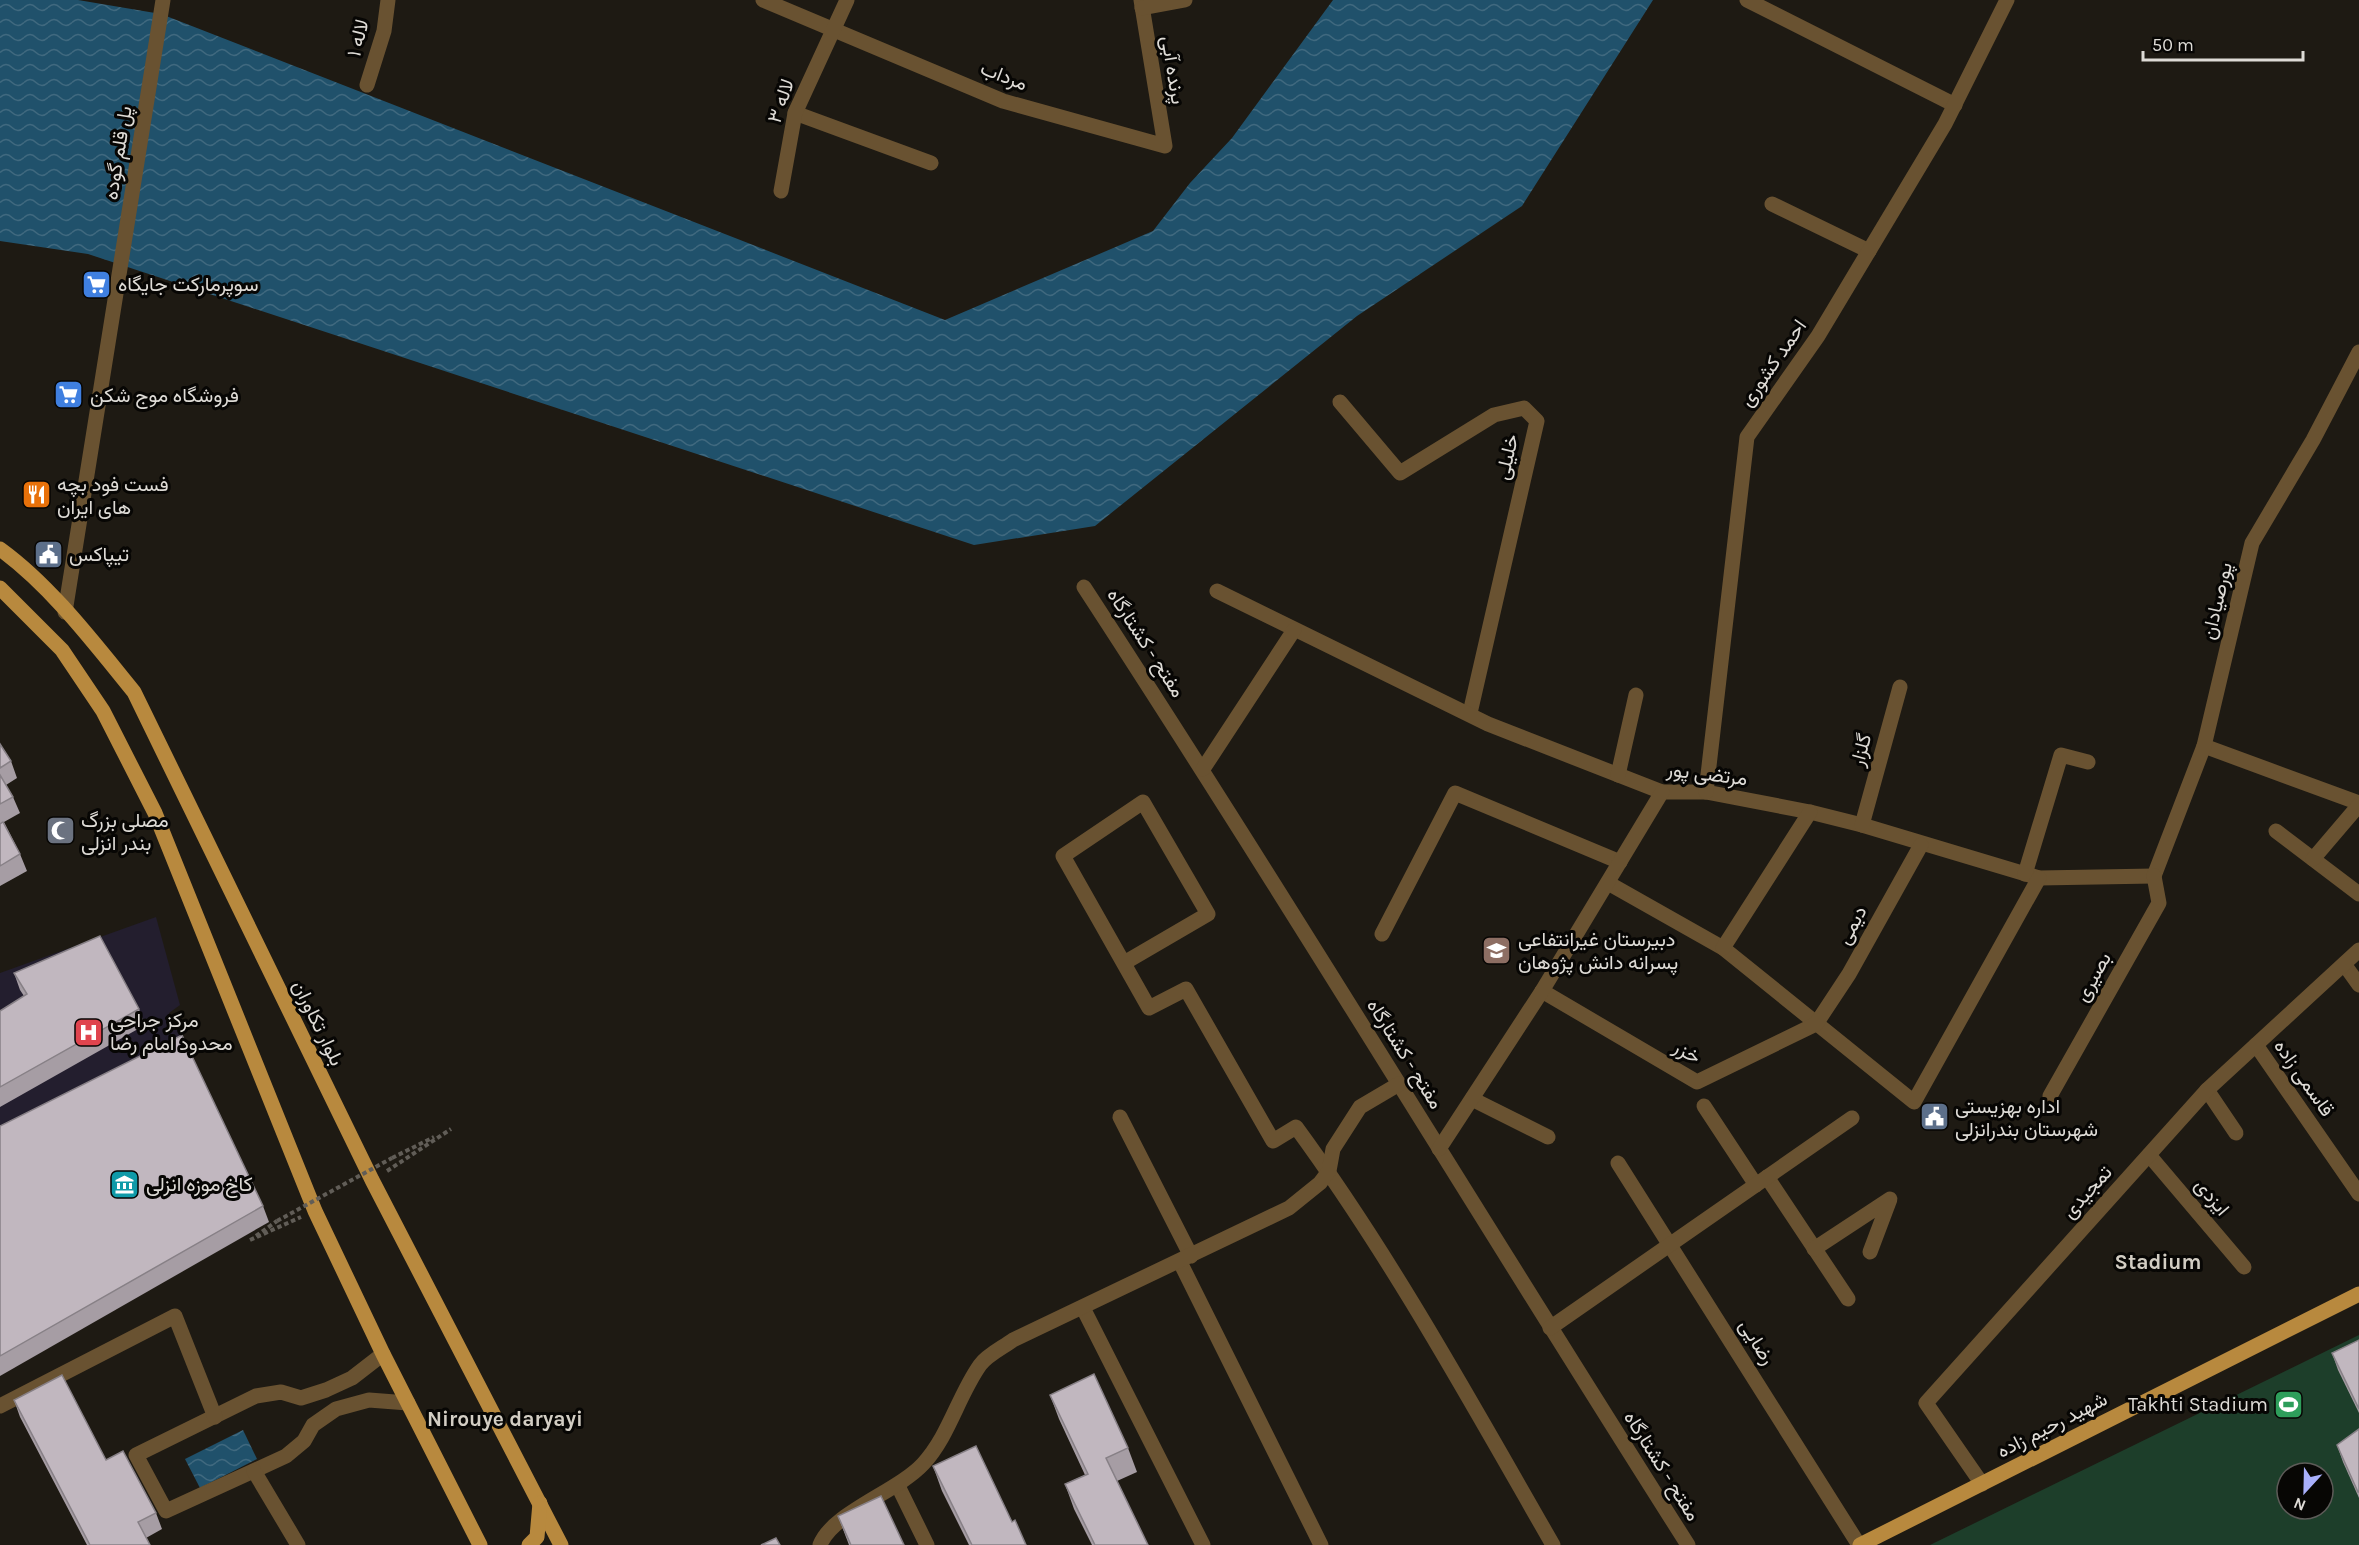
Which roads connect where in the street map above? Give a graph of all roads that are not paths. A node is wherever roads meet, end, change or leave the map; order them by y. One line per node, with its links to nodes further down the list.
1 (163, 0): 24 (street, پل قلم گوده)
2 (388, 0): 10 (street, لاله ۱)
3 (763, 0): 9 (street, مرداب)
4 (847, 0): 9 (street, لاله ۳)
5 (1185, 0): 8 (street)
6 (1747, 0): 11 (street)
7 (2007, 0): 11 (street, احمد کشوری)
8 (1141, 4): 13 (street, پرنده آبی)
9 (834, 28): 12 (street, لاله ۳); 13 (street, مرداب)
10 (368, 85)
11 (1955, 105): 17 (street, احمد کشوری)
12 (795, 113): 14 (street); 15 (street, لاله ۳)
13 (1165, 146)
14 (931, 162)
15 (781, 192)
16 (1772, 204): 17 (street)
17 (1869, 250): 34 (street, احمد کشوری)
18 (2359, 352): 29 (street, پورصیادان)
19 (1340, 402): 28 (street, خلیلی)
20 (0, 549): 24 (main road, بلوار تکاوران)
21 (1084, 587): 31 (street, مفتح - کشتارگاه)
22 (0, 588): 79 (main road)
23 (1217, 591): 25 (street, مرتضی پور)
24 (65, 612): 86 (main road, بلوار تکاوران)
25 (1294, 630): 28 (street, مرتضی پور); 31 (street)
26 (1900, 687): 37 (street, گلزار)
27 (1636, 695): 32 (street)
28 (1470, 713): 32 (street, مرتضی پور)
29 (2204, 746): 35 (street); 43 (street, پورصیادان)
30 (2088, 762): 42 (street)
31 (1203, 769): 55 (street, مفتح - کشتارگاه)
32 (1618, 775): 33 (street, مرتضی پور)
33 (1662, 792): 34 (street, مرتضی پور); 41 (street)
34 (1706, 792): 36 (street, مرتضی پور)
35 (2359, 804): 40 (street)
36 (1810, 812): 37 (street, مرتضی پور); 47 (street)
37 (1862, 825): 39 (street, مرتضی پور)
38 (2276, 831): 40 (street)
39 (1921, 844): 42 (street, مرتضی پور); 53 (street, دیمی)
40 (2313, 860): 45 (street)
41 (1620, 862): 44 (street); 46 (street)
42 (2032, 876): 43 (street, مرتضی پور); 53 (street)
43 (2154, 876): 57 (street, بصیری)
44 (1608, 883): 47 (street); 52 (street)
45 (2359, 894)
46 (1382, 934)
47 (1724, 948): 53 (street)
48 (2359, 950): 50 (street, تمجیدی)
49 (1124, 963): 49 (street); 67 (street)
50 (2343, 964): 51 (street); 54 (street, تمجیدی)
51 (2359, 985)
52 (1542, 991): 53 (street, خزر); 58 (street)
53 (1816, 1024)
54 (2256, 1045): 56 (street, تمجیدی); 69 (street, قاسمی زاده)
55 (1399, 1084): 64 (street, مفتح - کشتارگاه); 67 (street)
56 (2207, 1090): 62 (street); 65 (street, تمجیدی)
57 (2050, 1096)
58 (1472, 1099): 63 (street); 64 (street)
59 (1704, 1106): 68 (street)
60 (1119, 1116): 73 (street)
61 (1852, 1118): 68 (street)
62 (2236, 1133)
63 (1548, 1137)
64 (1439, 1149): 78 (street, مفتح - کشتارگاه)
65 (2149, 1155): 74 (street, ایزدی); 84 (street, تمجیدی)
66 (1618, 1163): 70 (street, رضایی)
67 (1329, 1172): 73 (street); 96 (street)
68 (1762, 1181): 70 (street); 71 (street)
69 (2359, 1194)
70 (1671, 1245): 78 (street); 98 (street, رضایی)
71 (1814, 1249): 72 (street); 76 (street)
72 (1870, 1252)
73 (1186, 1259): 77 (street); 95 (street)
74 (2244, 1267)
75 (2359, 1294): 84 (main road, شهید رحیم زاده)
76 (1848, 1299)
77 (1083, 1308): 85 (street); 94 (street)
78 (1550, 1329): 97 (street, مفتح - کشتارگاه)
79 (383, 1354): 80 (main road); 82 (street)
80 (408, 1402): 83 (street); 87 (main road)
81 (0, 1406): 82 (street)
82 (215, 1417): 83 (street)
83 (254, 1471): 88 (street)
84 (1982, 1484): 98 (main road, شهید رحیم زاده)
85 (898, 1486): 92 (street); 93 (street)
86 (540, 1500): 90 (main road); 91 (main road, بلوار تکاوران)
87 (477, 1539): 89 (main road)
88 (298, 1545)
89 (491, 1545)
90 (529, 1545)
91 (561, 1545)
92 (820, 1545)
93 (927, 1545)
94 (1203, 1545)
95 (1321, 1545)
96 (1553, 1545)
97 (1688, 1545)
98 (1860, 1545)

